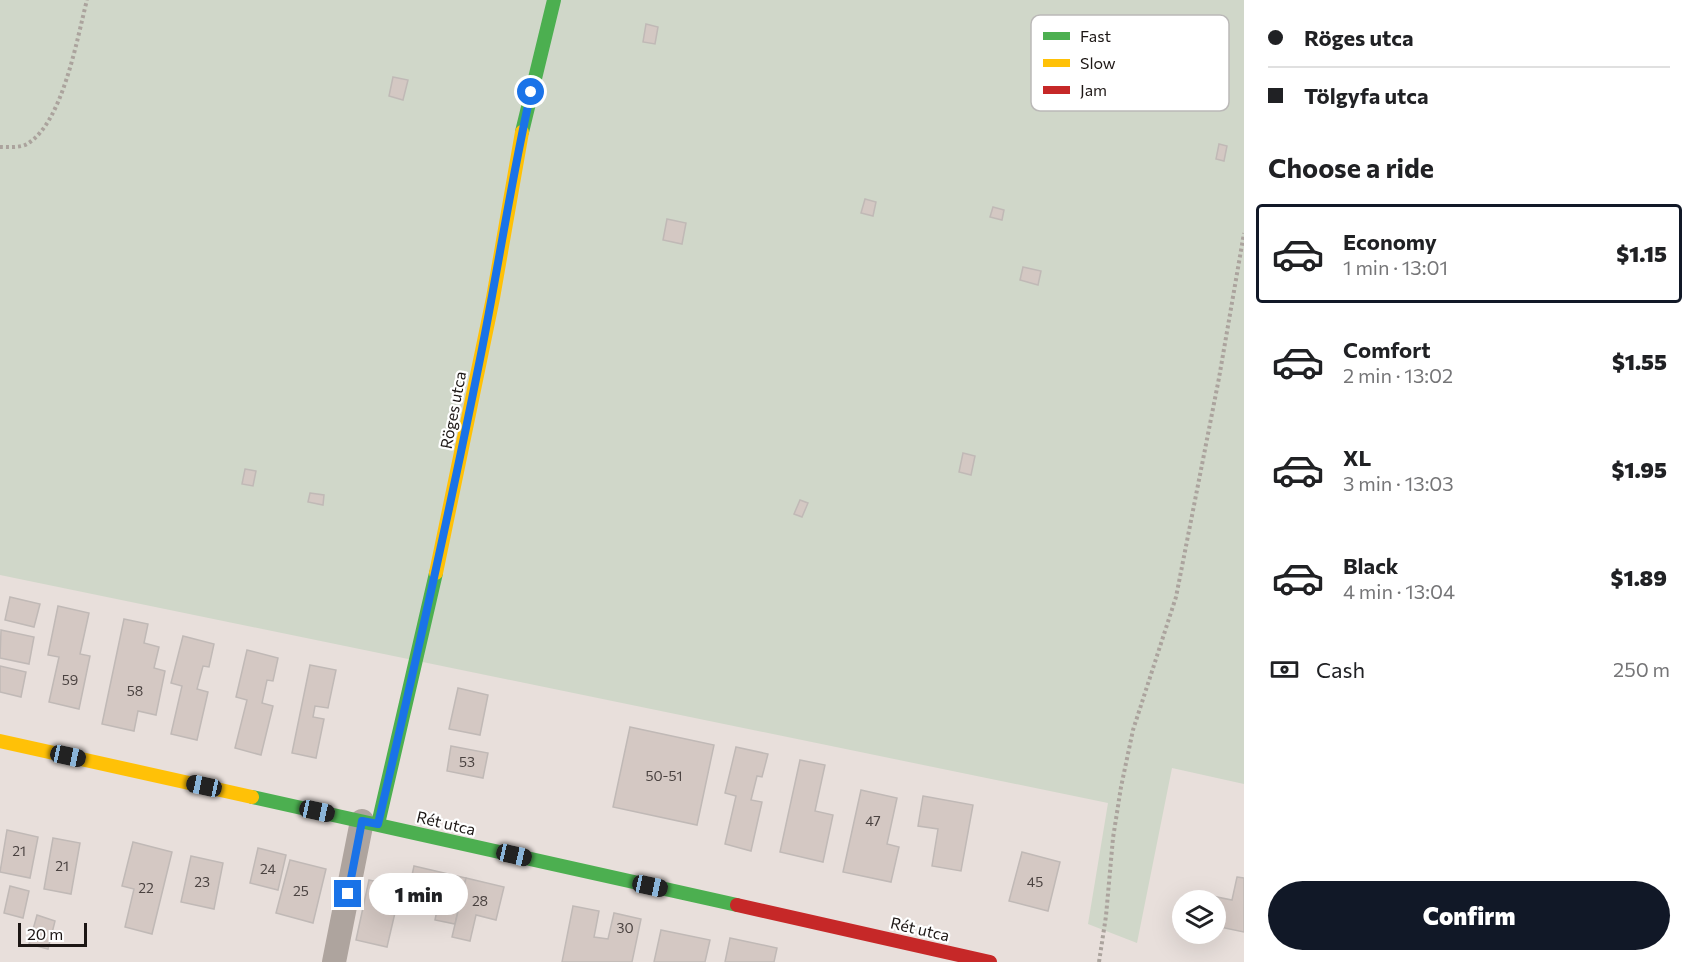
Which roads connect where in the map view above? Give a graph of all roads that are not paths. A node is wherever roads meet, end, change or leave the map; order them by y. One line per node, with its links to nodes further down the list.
1 (554, 0): 3 (street, Röges utca)
2 (0, 741): 3 (street, Rét utca)
3 (370, 823): 4 (street); 5 (street, Rét utca)
4 (334, 962)
5 (990, 962)

